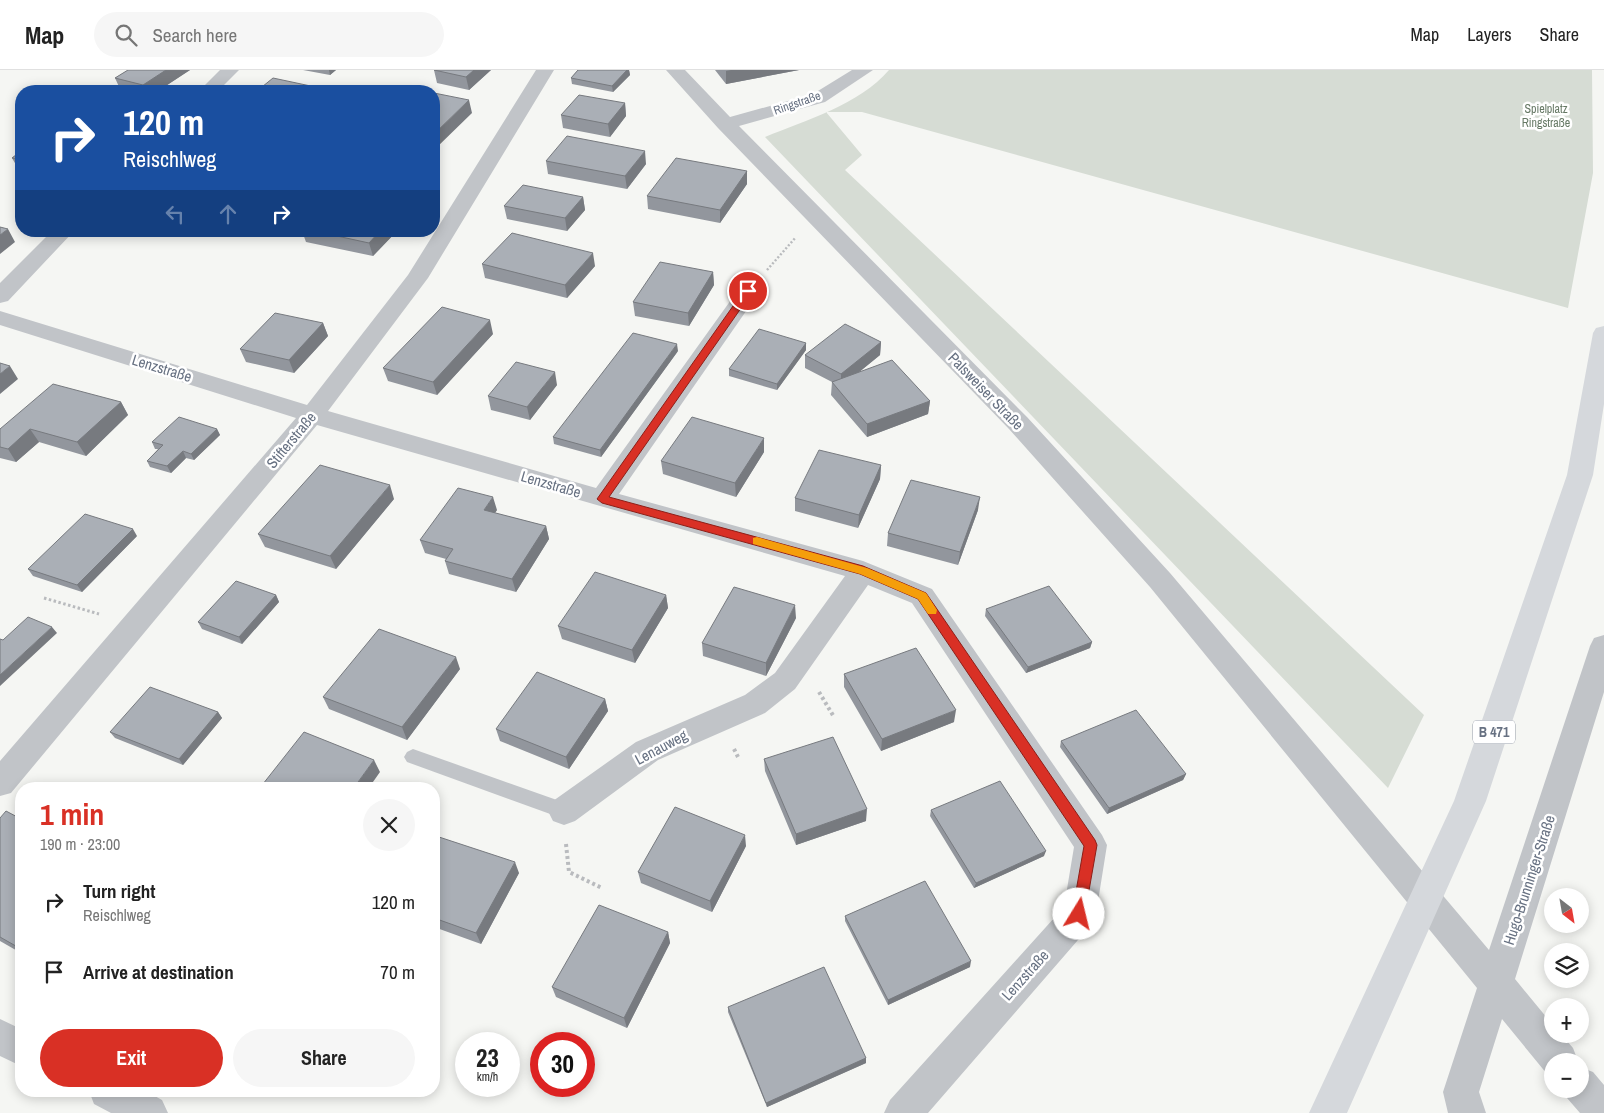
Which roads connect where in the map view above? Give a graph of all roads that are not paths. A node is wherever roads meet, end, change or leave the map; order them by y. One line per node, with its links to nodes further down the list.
1 (230, 70): 5 (street)
2 (545, 70): 12 (street, Stifterstraße)
3 (675, 70): 6 (street, Palsweiser Straße)
4 (864, 70): 6 (street, Ringstraße)
5 (214, 85)
6 (725, 124): 21 (street, Palsweiser Straße)
7 (58, 237): 9 (street)
8 (748, 291): 13 (street)
9 (0, 296)
10 (0, 318): 12 (street, Lenzstraße)
11 (1604, 333): 26 (highway, B 471)
12 (312, 415): 13 (street, Lenzstraße); 17 (street, Stifterstraße)
13 (602, 499): 14 (street, Lenzstraße)
14 (863, 571): 18 (street, Lenauweg); 25 (street, Lenzstraße)
15 (1604, 646): 27 (street, Hugo-Brunninger-Straße)
16 (413, 758): 18 (lane)
17 (0, 783)
18 (564, 811)
19 (0, 1037): 20 (street)
20 (15, 1045)
21 (1553, 1053)
22 (1589, 1096): 28 (street)
23 (118, 1097): 24 (street)
24 (149, 1113)
25 (903, 1113)
26 (1328, 1113)
27 (1468, 1113)
28 (1604, 1113)

